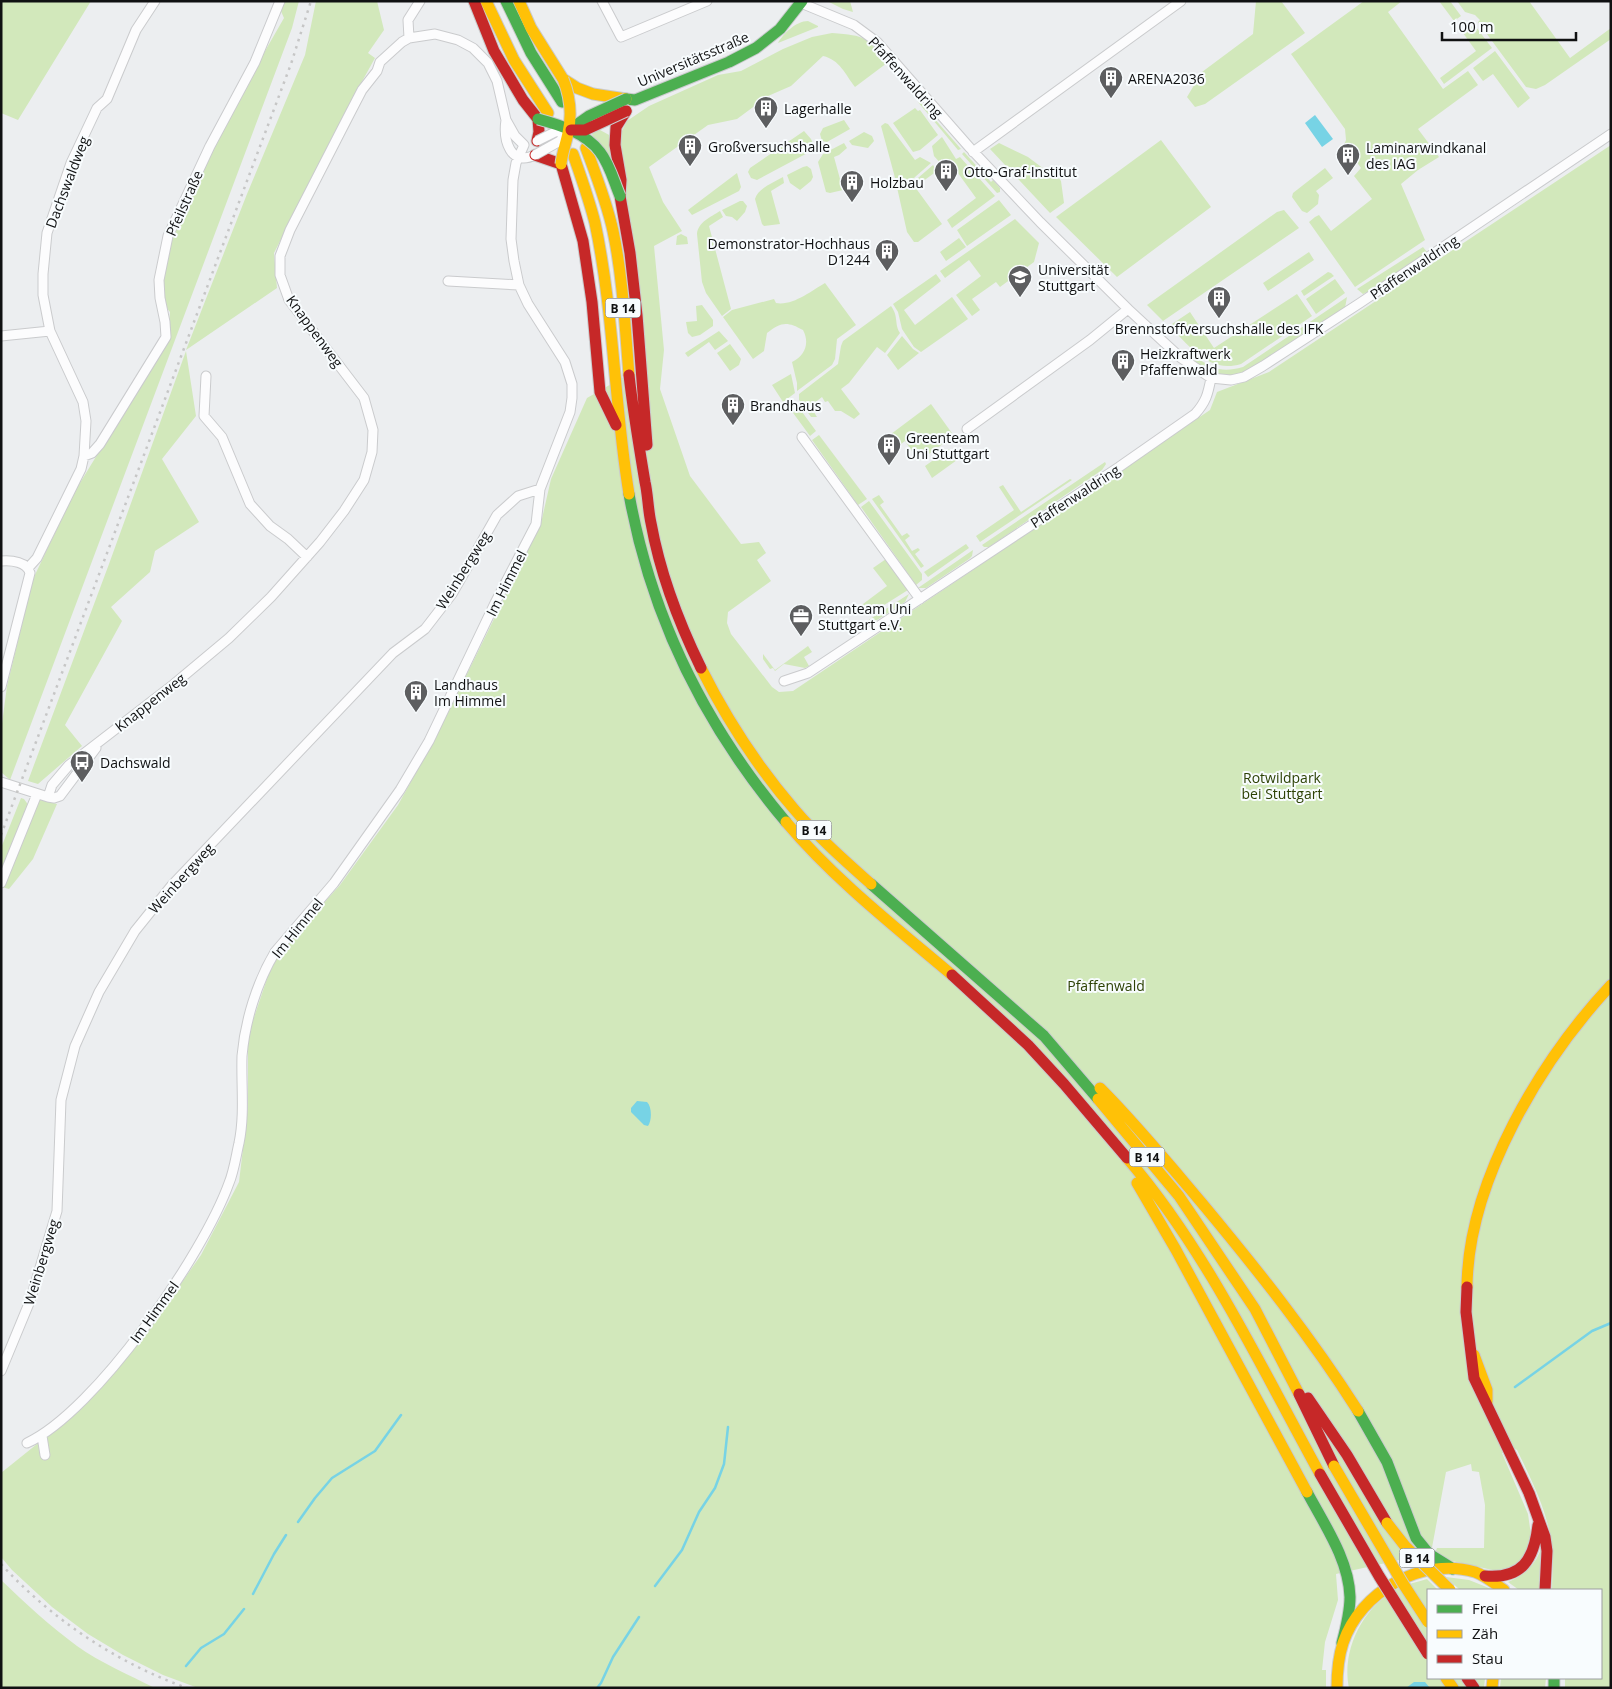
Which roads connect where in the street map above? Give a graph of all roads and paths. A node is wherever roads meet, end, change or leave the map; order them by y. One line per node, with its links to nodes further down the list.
1 (155, 1): 32 (street, Dachswaldweg)
2 (280, 1): 39 (street, Pfeilstraße)
3 (420, 1): 13 (street)
4 (474, 1): 18 (main road)
5 (486, 1): 18 (main road)
6 (499, 1): 14 (main road)
7 (506, 1): 14 (main road)
8 (519, 1): 15 (main road, B 14)
9 (602, 1): 10 (street)
10 (707, 1)
11 (1180, 1): 24 (street)
12 (801, 2): 17 (main road, Universitätsstraße); 24 (street, Pfaffenwaldring)
13 (410, 38): 19 (street); 42 (street, Knappenweg)
14 (531, 55): 16 (main road)
15 (563, 79): 17 (main road, B 14, bridge); 20 (main road, B 14, bridge)
16 (562, 102)
17 (629, 103): 20 (main road, Universitätsstraße, bridge); 28 (main road, B 14)
18 (543, 116): 20 (main road, B 14, bridge); 22 (main road)
19 (506, 120): 22 (street); 26 (street)
20 (569, 130): 22 (street, Universitätsstraße, bridge); 22 (street, Universitätsstraße, bridge); 27 (main road, B 14, bridge); 28 (main road, B 14, bridge)
21 (1611, 134): 35 (street, Pfaffenwaldring)
22 (531, 146): 26 (street, Im Himmel); 26 (street); 27 (main road)
23 (586, 148): 40 (main road, B 14)
24 (973, 152): 31 (street, Pfaffenwaldring)
25 (573, 154): 37 (main road, B 14)
26 (518, 158): 30 (street, Im Himmel)
27 (561, 164): 37 (main road, B 14)
28 (620, 196): 40 (main road, B 14)
29 (448, 281): 30 (street)
30 (519, 285): 41 (street, Im Himmel)
31 (1128, 309): 35 (street, Pfaffenwaldring); 36 (street)
32 (50, 331): 33 (street); 39 (street, Dachswaldweg)
33 (1, 336)
34 (206, 376): 42 (street)
35 (1211, 378): 45 (street, Pfaffenwaldring)
36 (967, 429)
37 (620, 433): 55 (main road, B 14)
38 (802, 437): 45 (street)
39 (84, 456): 44 (street, Dachswaldweg)
40 (643, 471): 54 (main road, B 14)
41 (540, 489): 56 (street, Weinbergweg); 58 (street, Im Himmel)
42 (307, 557): 48 (street, Knappenweg)
43 (1, 561): 44 (street)
44 (28, 568): 47 (street)
45 (920, 599): 46 (street, Pfaffenwaldring)
46 (784, 681)
47 (1, 687)
48 (101, 742): 51 (street, Knappenweg); 51 (street, Knappenweg)
49 (1, 782): 50 (street)
50 (37, 794): 51 (street); 52 (street)
51 (48, 797)
52 (1, 883)
53 (1611, 985): 61 (main road)
54 (1082, 1079): 57 (main road, B 14); 62 (main road)
55 (1102, 1129): 68 (main road, B 14); 69 (main road, bridge)
56 (1, 1371)
57 (1288, 1371): 64 (main road, B 14, bridge); 67 (main road, bridge)
58 (42, 1436): 59 (street, Im Himmel); 60 (street)
59 (27, 1443)
60 (44, 1455)
61 (1538, 1520): 63 (main road); 66 (main road)
62 (1453, 1569): 63 (main road); 68 (main road)
63 (1485, 1576): 65 (main road)
64 (1449, 1589)
65 (1503, 1589)
66 (1545, 1589)
67 (1427, 1620)
68 (1342, 1643): 70 (main road, B 14)
69 (1427, 1652)
70 (1337, 1688)

